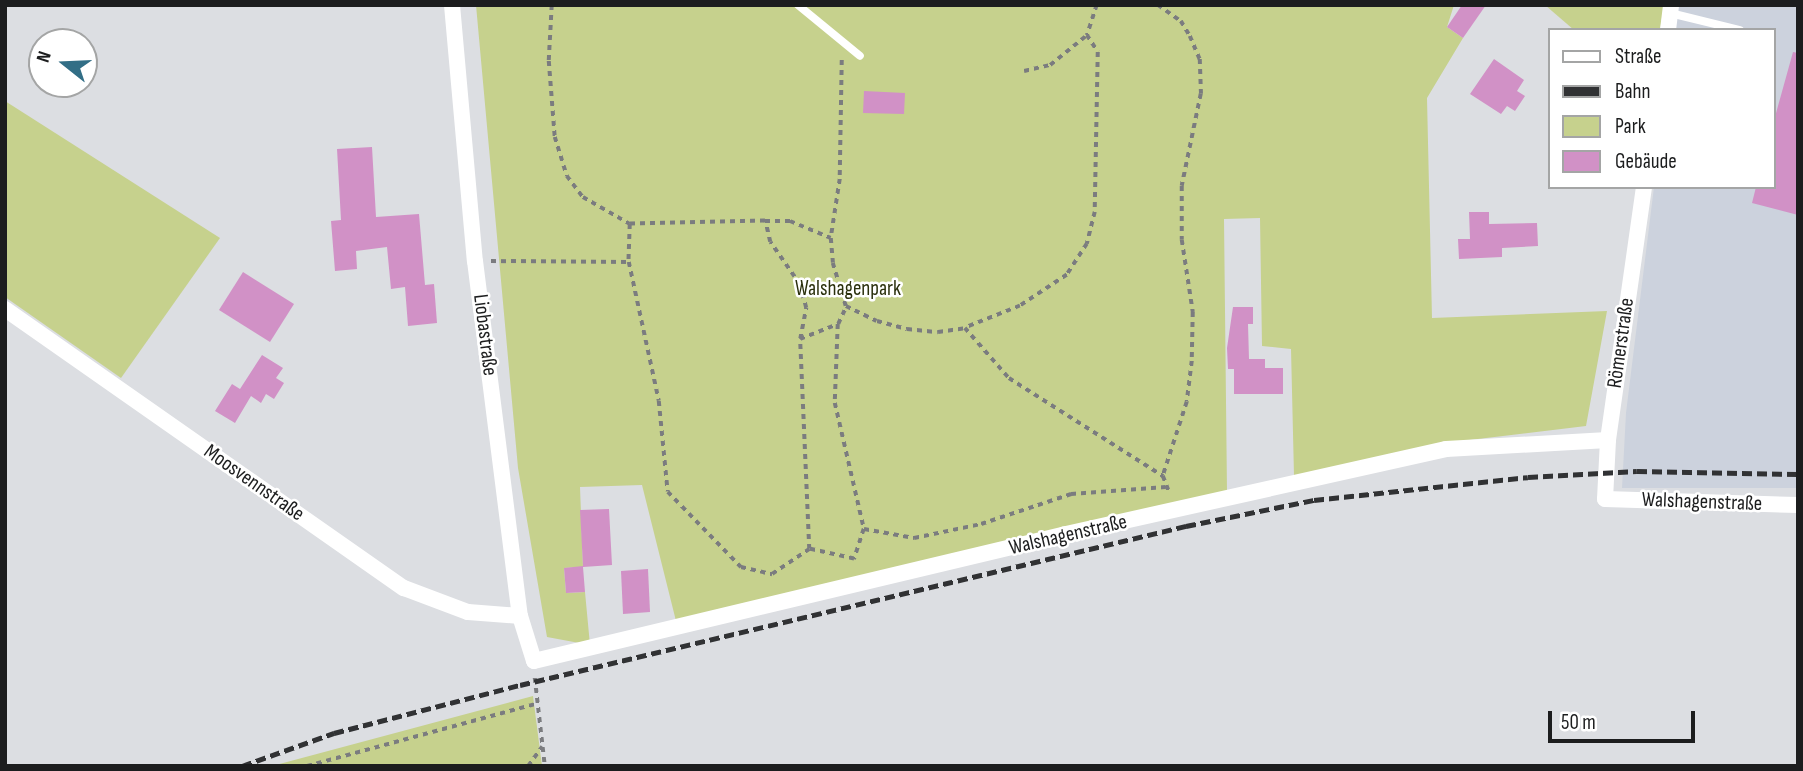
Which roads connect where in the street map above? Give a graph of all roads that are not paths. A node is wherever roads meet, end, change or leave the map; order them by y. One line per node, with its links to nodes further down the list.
1 (452, 5): 12 (street, Liobastraße)
2 (798, 5): 6 (lane)
3 (1671, 9): 4 (street); 5 (lane)
4 (1668, 28)
5 (1733, 28)
6 (860, 56)
7 (1644, 189): 9 (street, Römerstraße)
8 (5, 309): 12 (street, Moosvennstraße)
9 (1608, 440): 10 (street, Römerstraße); 13 (street, Walshagenstraße)
10 (1605, 499): 11 (street, Walshagenstraße)
11 (1798, 505)
12 (520, 616): 13 (street, Liobastraße)
13 (534, 662)

